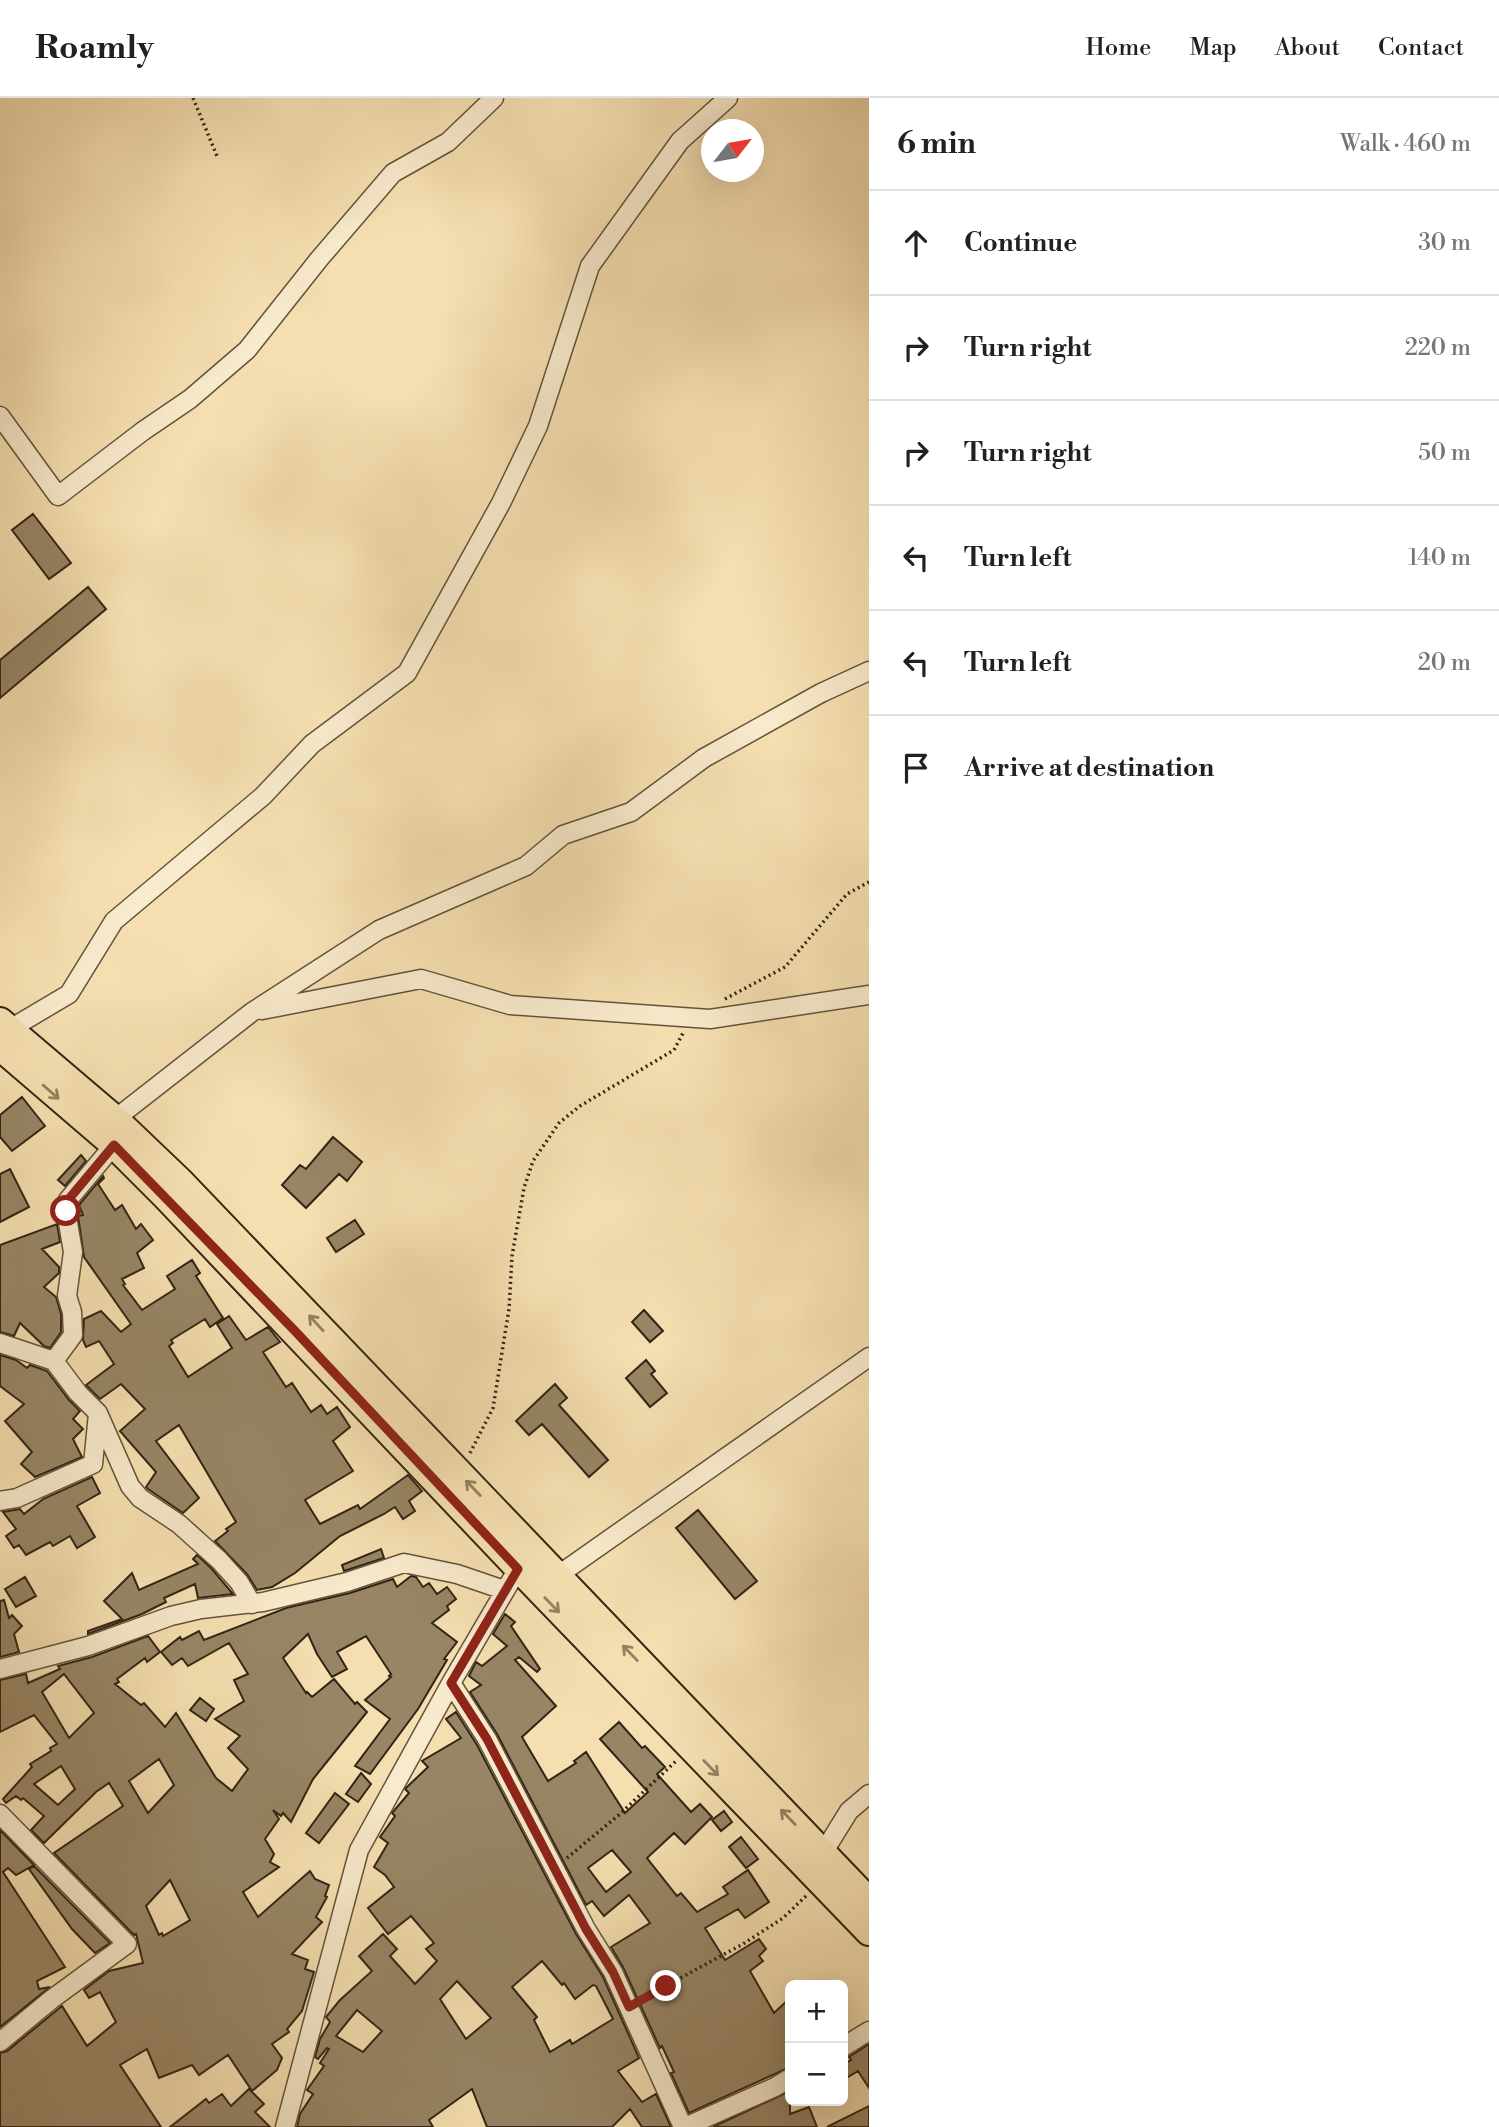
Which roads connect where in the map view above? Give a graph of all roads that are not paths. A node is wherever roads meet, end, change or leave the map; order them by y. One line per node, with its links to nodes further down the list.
1 (494, 98): 3 (street)
2 (728, 98): 7 (street)
3 (0, 416)
4 (869, 671): 6 (street)
5 (869, 995): 6 (street)
6 (252, 1012): 8 (street)
7 (2, 1038): 8 (main road); 9 (main road, one-way to 9)
8 (115, 1119): 15 (main road, one-way to 8)
9 (114, 1145): 12 (street); 15 (main road)
10 (0, 1343): 12 (street)
11 (869, 1357): 16 (street)
12 (54, 1361): 13 (street)
13 (98, 1413): 14 (street); 17 (street)
14 (0, 1500)
15 (517, 1569): 16 (main road); 17 (street); 19 (street); 22 (main road, one-way to 22)
16 (557, 1576): 22 (main road, one-way to 16)
17 (252, 1604): 18 (street)
18 (0, 1669)
19 (451, 1683): 29 (street); 30 (street)
20 (869, 1794): 22 (street)
21 (0, 1814): 26 (street)
22 (817, 1868): 23 (main road); 24 (main road)
23 (869, 1901)
24 (869, 1932)
25 (869, 2031): 27 (street)
26 (0, 2042)
27 (848, 2044)
28 (785, 2081): 30 (street)
29 (285, 2127)
30 (684, 2127)

